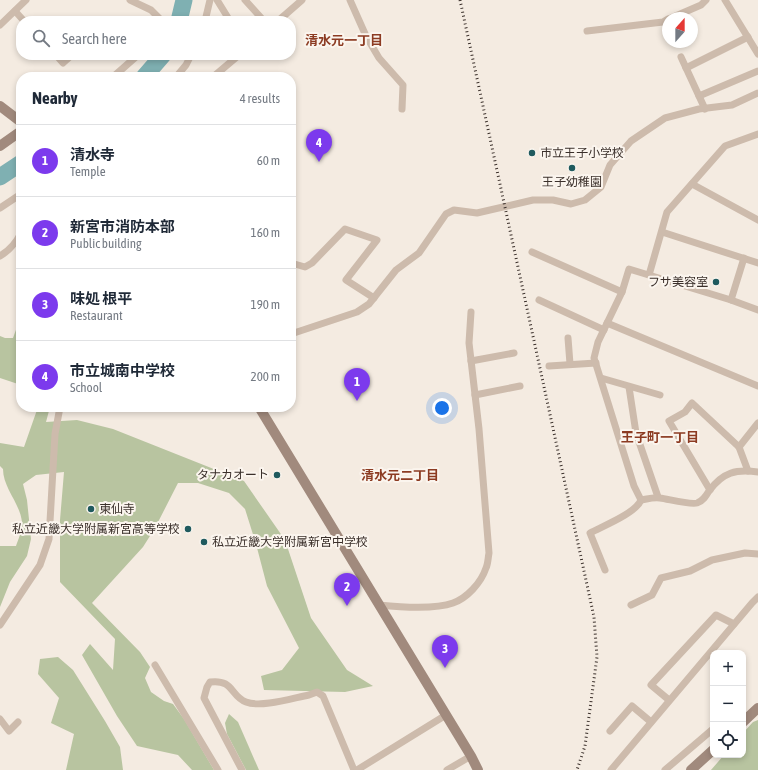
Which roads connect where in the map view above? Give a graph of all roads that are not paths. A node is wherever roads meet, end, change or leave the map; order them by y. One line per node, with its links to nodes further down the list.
1 (26, 0): 10 (street)
2 (130, 0): 13 (street)
3 (210, 0): 14 (street)
4 (217, 0): 15 (street)
5 (245, 0): 16 (street)
6 (350, 0): 35 (street)
7 (706, 0): 11 (street)
8 (725, 0): 21 (street)
9 (298, 1): 17 (street)
10 (15, 11): 12 (street); 19 (street)
11 (685, 12)
12 (20, 16)
13 (157, 16)
14 (206, 16)
15 (227, 16)
16 (259, 16)
17 (283, 16)
18 (662, 22): 20 (street)
19 (0, 25)
20 (587, 31)
21 (748, 38): 22 (street); 27 (street)
22 (758, 54)
23 (681, 57): 27 (street)
24 (132, 60): 29 (street)
25 (188, 60): 30 (street)
26 (233, 60): 31 (street)
27 (686, 68): 33 (street)
28 (758, 71): 33 (street)
29 (119, 72)
30 (180, 72)
31 (219, 72)
32 (758, 93): 36 (street)
33 (699, 96): 36 (street)
34 (0, 106): 37 (street)
35 (402, 109)
36 (706, 109): 54 (street)
37 (16, 118)
38 (758, 134): 41 (street)
39 (16, 135): 40 (street)
40 (0, 146)
41 (692, 184): 44 (street); 45 (street)
42 (16, 197): 43 (street)
43 (0, 208)
44 (758, 220)
45 (662, 232): 49 (street); 52 (street)
46 (16, 241): 48 (street)
47 (532, 252): 53 (street)
48 (0, 256)
49 (744, 258): 50 (street); 56 (street)
50 (758, 263)
51 (296, 264): 54 (street)
52 (649, 275): 53 (street); 56 (street)
53 (622, 292): 59 (street)
54 (374, 298): 60 (street)
55 (539, 300): 59 (street)
56 (731, 300): 57 (street)
57 (758, 310)
58 (471, 312): 63 (street)
59 (605, 327): 64 (street); 69 (street)
60 (296, 332)
61 (568, 338): 65 (street)
62 (514, 353): 63 (street)
63 (471, 361): 71 (street)
64 (596, 363): 65 (street); 67 (street)
65 (570, 364): 66 (street)
66 (550, 366)
67 (601, 378): 70 (street); 81 (street)
68 (520, 386): 71 (street)
69 (758, 386)
70 (629, 387): 72 (street); 80 (street)
71 (475, 395): 85 (street)
72 (660, 396)
73 (59, 412): 88 (street)
74 (262, 412): 85 (street)
75 (758, 423): 76 (street)
76 (739, 447): 77 (street); 79 (street)
77 (748, 471): 78 (street); 79 (street)
78 (758, 472)
79 (710, 490): 80 (street)
80 (658, 498): 81 (street)
81 (641, 500): 83 (street)
82 (758, 554): 86 (street)
83 (605, 570)
84 (758, 597): 87 (street)
85 (379, 605): 92 (street)
86 (630, 605)
87 (734, 624): 90 (street); 90 (street)
88 (0, 625)
89 (155, 665): 101 (street)
90 (669, 700): 96 (street)
91 (758, 708): 94 (street)
92 (446, 716): 100 (street); 103 (street)
93 (0, 719): 95 (street)
94 (746, 719)
95 (18, 722)
96 (651, 722): 97 (street); 106 (street)
97 (610, 731)
98 (710, 732): 107 (street)
99 (710, 753): 108 (street)
100 (471, 756): 104 (street); 105 (street)
101 (218, 770)
102 (242, 770): 103 (street)
103 (356, 770)
104 (447, 770)
105 (478, 770)
106 (611, 770)
107 (665, 770)
108 (691, 770)

